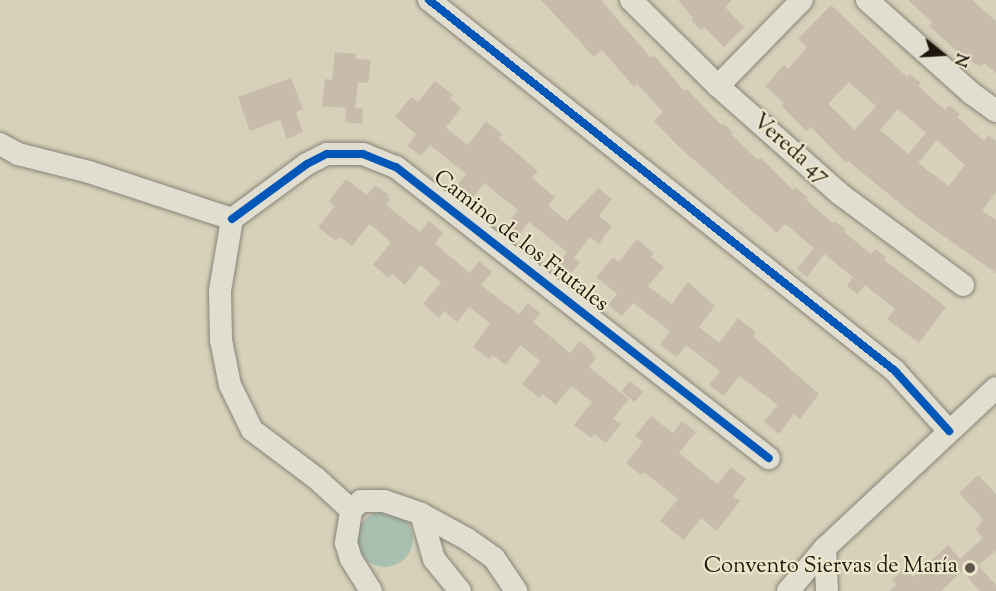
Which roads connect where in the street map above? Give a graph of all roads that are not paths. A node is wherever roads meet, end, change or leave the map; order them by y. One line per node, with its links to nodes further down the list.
1 (429, 0): 11 (street)
2 (631, 0): 5 (street, Vereda 47)
3 (802, 0): 5 (street)
4 (867, 0): 6 (street)
5 (718, 86): 9 (street, Vereda 47)
6 (996, 111)
7 (0, 144): 8 (street)
8 (232, 219): 12 (street, Camino de los Frutales); 13 (street)
9 (963, 285)
10 (996, 388): 11 (street)
11 (949, 431): 15 (street)
12 (769, 458)
13 (351, 510): 14 (street); 16 (street)
14 (422, 514): 17 (street); 18 (street)
15 (825, 548): 19 (street); 20 (street)
16 (372, 591)
17 (460, 591)
18 (516, 591)
19 (788, 591)
20 (827, 591)

